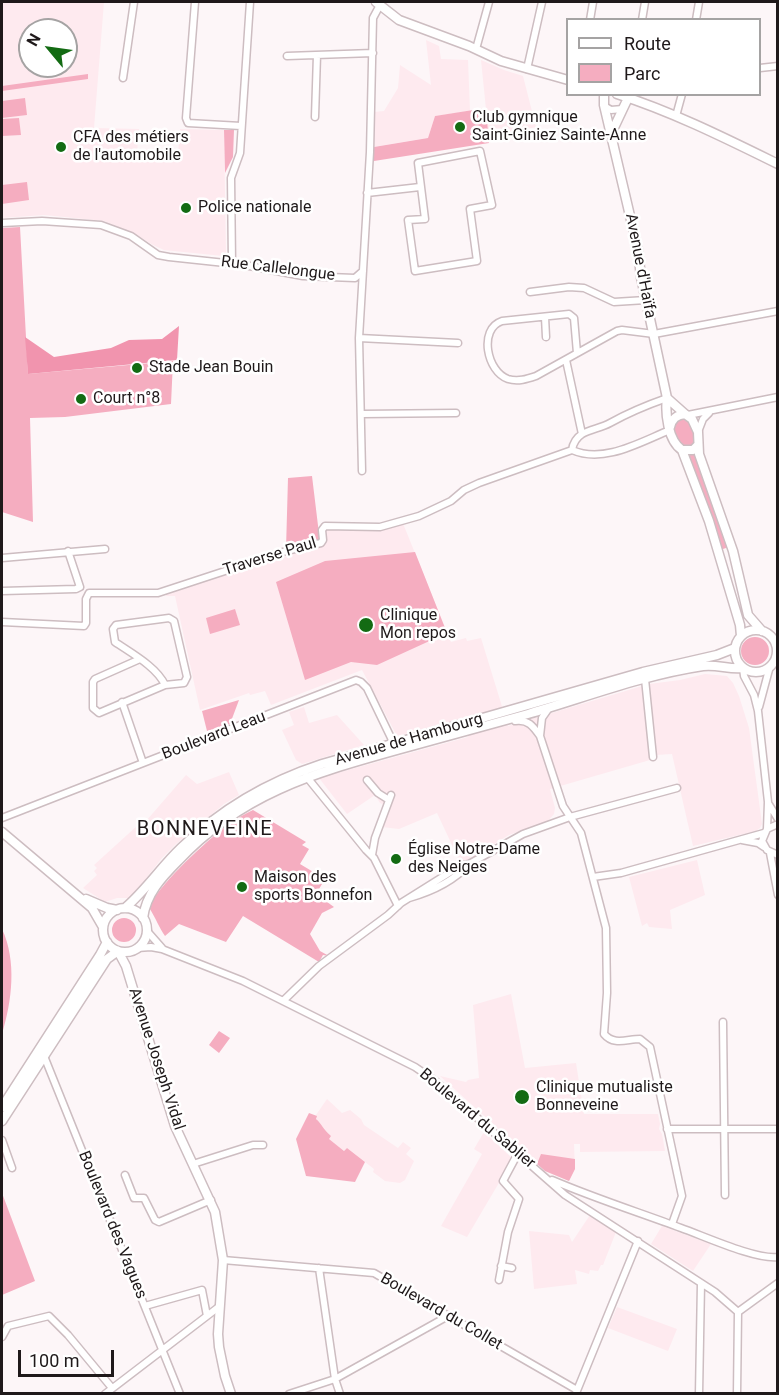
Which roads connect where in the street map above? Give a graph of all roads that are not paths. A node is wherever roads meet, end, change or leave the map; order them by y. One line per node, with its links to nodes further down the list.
1 (134, 2): 20 (street)
2 (195, 2): 29 (street)
3 (250, 2): 29 (street)
4 (489, 2): 13 (street)
5 (542, 2): 19 (street)
6 (593, 2): 10 (street)
7 (645, 2): 11 (street)
8 (699, 2): 12 (street)
9 (378, 3): 13 (street); 14 (street)
10 (590, 18)
11 (642, 18)
12 (696, 18)
13 (476, 49): 19 (street)
14 (373, 53): 15 (street); 33 (street)
15 (317, 55): 16 (street); 28 (street)
16 (287, 56)
17 (777, 66): 18 (street)
18 (761, 68)
19 (526, 69): 21 (street)
20 (123, 78)
21 (566, 80)
22 (604, 96): 25 (street, Avenue d'Haïfa)
23 (629, 96): 26 (street); 27 (street)
24 (681, 96): 27 (street)
25 (604, 105): 26 (street); 30 (street, Avenue d'Haïfa)
26 (623, 109): 30 (street)
27 (676, 116): 31 (street)
28 (315, 117)
29 (242, 126): 35 (street)
30 (611, 134): 38 (street, Avenue d'Haïfa)
31 (777, 164)
32 (420, 187): 32 (street); 33 (street)
33 (368, 193): 36 (street)
34 (2, 223): 35 (street, Rue Callelongue)
35 (232, 263): 36 (street, Rue Callelongue)
36 (365, 269): 43 (street)
37 (530, 292): 38 (street)
38 (646, 300): 41 (street, Avenue d'Haïfa)
39 (777, 311): 41 (street)
40 (545, 317): 42 (street); 45 (street); 46 (street)
41 (654, 334): 45 (street); 48 (street, Avenue d'Haïfa)
42 (546, 337)
43 (359, 338): 44 (street); 51 (street)
44 (458, 343)
45 (577, 353): 46 (street)
46 (566, 360): 55 (street)
47 (777, 397): 49 (street)
48 (668, 398): 52 (street); 53 (street, Avenue d'Haïfa); 55 (street)
49 (710, 412): 52 (street); 54 (street)
50 (456, 413): 51 (street)
51 (362, 414): 59 (street)
52 (686, 415): 53 (street); 54 (street)
53 (670, 429): 57 (street); 58 (street)
54 (698, 432): 56 (street)
55 (582, 434): 57 (street)
56 (698, 445): 58 (street); 62 (street)
57 (572, 450): 66 (street, Traverse Paul)
58 (682, 450): 64 (street)
59 (362, 471)
60 (105, 549): 61 (street)
61 (68, 551): 63 (street); 65 (street)
62 (735, 557): 64 (street); 67 (street)
63 (2, 558)
64 (721, 561): 68 (street)
65 (2, 591)
66 (2, 622)
67 (762, 632): 68 (street); 69 (street)
68 (741, 636): 70 (street)
69 (774, 637): 71 (street)
70 (735, 648): 74 (street); 82 (street, Avenue de Hambourg)
71 (777, 654): 73 (street)
72 (140, 659): 76 (street); 76 (street); 77 (street)
73 (770, 666): 74 (street); 79 (street)
74 (743, 668): 75 (street, Avenue de Hambourg); 79 (street)
75 (645, 678): 78 (street, Avenue de Hambourg); 83 (street)
76 (165, 685): 77 (street)
77 (122, 702): 84 (street)
78 (549, 708): 80 (street, Avenue de Hambourg); 81 (street)
79 (758, 711): 88 (street)
80 (485, 725): 81 (street); 85 (street, Avenue de Hambourg)
81 (540, 736): 90 (street)
82 (394, 744): 84 (street, Boulevard Leau); 104 (street, Avenue de Hambourg)
83 (653, 757)
84 (143, 763): 89 (street, Boulevard Leau)
85 (306, 776): 97 (street); 105 (street, Avenue de Hambourg)
86 (367, 780): 97 (street)
87 (677, 788): 90 (street)
88 (768, 802): 91 (street); 93 (street)
89 (2, 818)
90 (570, 818): 99 (street); 103 (street)
91 (777, 819)
92 (777, 824): 93 (street)
93 (765, 831): 95 (street); 96 (street)
94 (2, 832): 102 (street)
95 (742, 840): 96 (street); 99 (street)
96 (767, 850): 98 (street); 101 (street)
97 (372, 855): 103 (street)
98 (777, 855)
99 (593, 877): 118 (street)
100 (777, 878): 101 (street)
101 (777, 892)
102 (78, 896): 104 (street); 106 (street)
103 (398, 906): 113 (street)
104 (121, 909): 105 (street); 106 (street)
105 (143, 918): 107 (street)
106 (103, 927): 108 (street)
107 (147, 931): 109 (street, Boulevard du Sablier); 110 (street)
108 (107, 942): 111 (street); 116 (street)
109 (162, 948): 110 (street, Boulevard du Sablier); 113 (street, Boulevard du Sablier)
110 (134, 950): 111 (street); 112 (street, Avenue Joseph Vidal)
111 (118, 951): 112 (street, Avenue Joseph Vidal); 115 (street)
112 (126, 966): 125 (street, Avenue Joseph Vidal)
113 (283, 1001): 123 (street, Boulevard du Sablier)
114 (723, 1022): 119 (street)
115 (44, 1056): 117 (street); 140 (street, Boulevard des Vagues)
116 (2, 1107)
117 (2, 1121)
118 (667, 1129): 119 (street); 130 (street)
119 (726, 1129): 120 (street); 128 (street)
120 (777, 1129)
121 (2, 1140): 124 (street)
122 (263, 1145): 125 (street)
123 (518, 1154): 127 (street, Boulevard du Sablier); 134 (street)
124 (12, 1160)
125 (194, 1164): 129 (street, Avenue Joseph Vidal)
126 (125, 1174): 129 (street)
127 (545, 1177): 130 (street); 131 (street, Boulevard du Sablier)
128 (725, 1195)
129 (211, 1200): 133 (street, Avenue Joseph Vidal)
130 (672, 1224): 132 (street)
131 (638, 1241): 138 (street, Boulevard du Sablier); 149 (street)
132 (777, 1257)
133 (224, 1260): 135 (street, Boulevard du Collet); 141 (street, Avenue Joseph Vidal)
134 (501, 1266): 136 (street); 137 (street)
135 (319, 1268): 144 (street, Boulevard du Collet); 147 (street)
136 (512, 1268)
137 (499, 1280)
138 (701, 1282): 142 (street, Boulevard du Sablier); 154 (street)
139 (777, 1283): 142 (street)
140 (145, 1306): 143 (street); 146 (street, Boulevard des Vagues)
141 (220, 1306): 143 (street); 151 (street, Avenue Joseph Vidal)
142 (738, 1312): 155 (street)
143 (207, 1316): 146 (street)
144 (448, 1316): 147 (street); 149 (street, Boulevard du Collet)
145 (2, 1337): 148 (street)
146 (163, 1349): 148 (street); 150 (street, Boulevard des Vagues)
147 (335, 1379): 152 (street); 153 (street)
148 (110, 1391)
149 (576, 1392)
150 (180, 1394)
151 (231, 1394)
152 (289, 1394)
153 (340, 1394)
154 (699, 1394)
155 (737, 1394)

